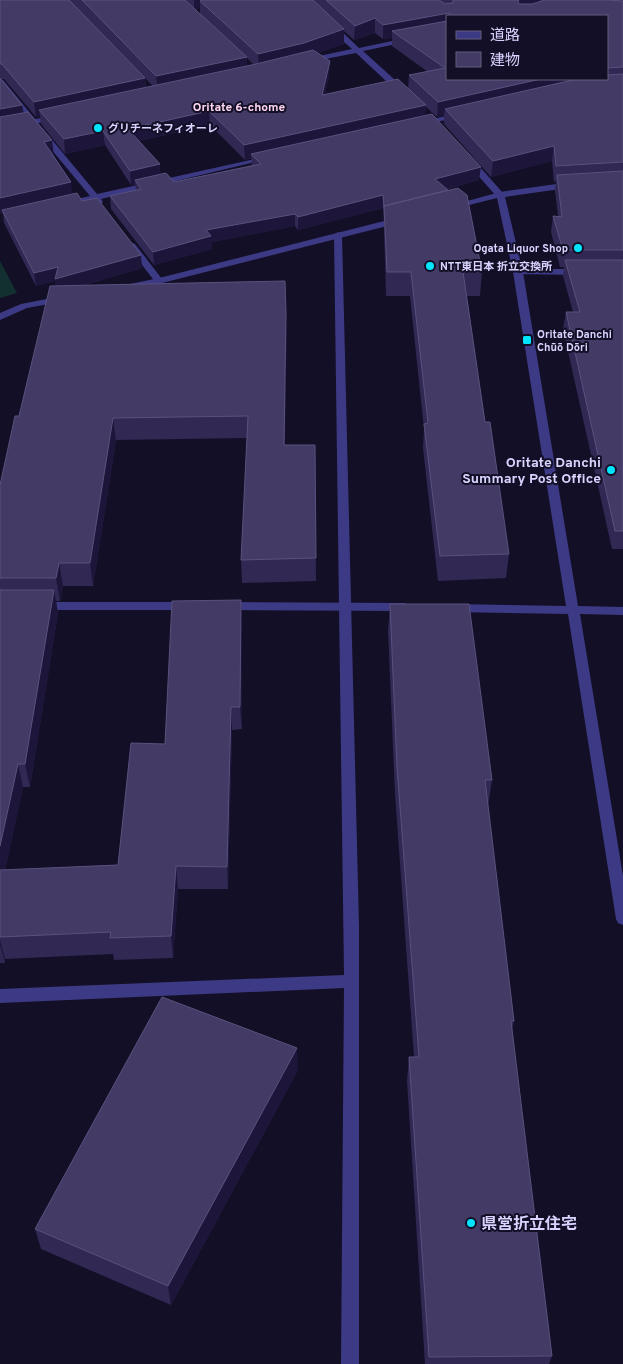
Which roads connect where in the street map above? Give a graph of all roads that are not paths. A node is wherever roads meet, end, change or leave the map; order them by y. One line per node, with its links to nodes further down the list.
1 (324, 18): 3 (street)
2 (420, 36): 3 (street)
3 (356, 49): 4 (street); 6 (street)
4 (302, 63)
5 (0, 82): 11 (street)
6 (412, 101)
7 (472, 112): 10 (street)
8 (426, 114): 10 (street)
9 (62, 115): 11 (street)
10 (433, 120): 12 (street); 13 (street)
11 (34, 121): 14 (street); 19 (street)
12 (414, 125)
13 (440, 127)
14 (0, 129)
15 (465, 155): 18 (street)
16 (279, 156): 19 (street)
17 (579, 184): 18 (street)
18 (500, 195): 21 (street); 26 (street)
19 (95, 197): 20 (street); 22 (street)
20 (57, 206)
21 (443, 209)
22 (107, 212)
23 (405, 218): 25 (street)
24 (124, 235): 28 (street)
25 (338, 235): 28 (street); 35 (street)
26 (518, 272): 27 (street); 38 (street)
27 (594, 272)
28 (159, 281): 29 (street)
29 (120, 288)
30 (72, 297): 31 (street)
31 (0, 316)
32 (28, 606): 33 (street)
33 (198, 606)
34 (218, 606): 35 (street)
35 (347, 606): 36 (street); 41 (street)
36 (416, 607)
37 (435, 608): 38 (street)
38 (572, 610): 39 (street); 40 (street)
39 (623, 610)
40 (623, 919)
41 (352, 981): 42 (street); 43 (street)
42 (0, 996)
43 (350, 1364)

